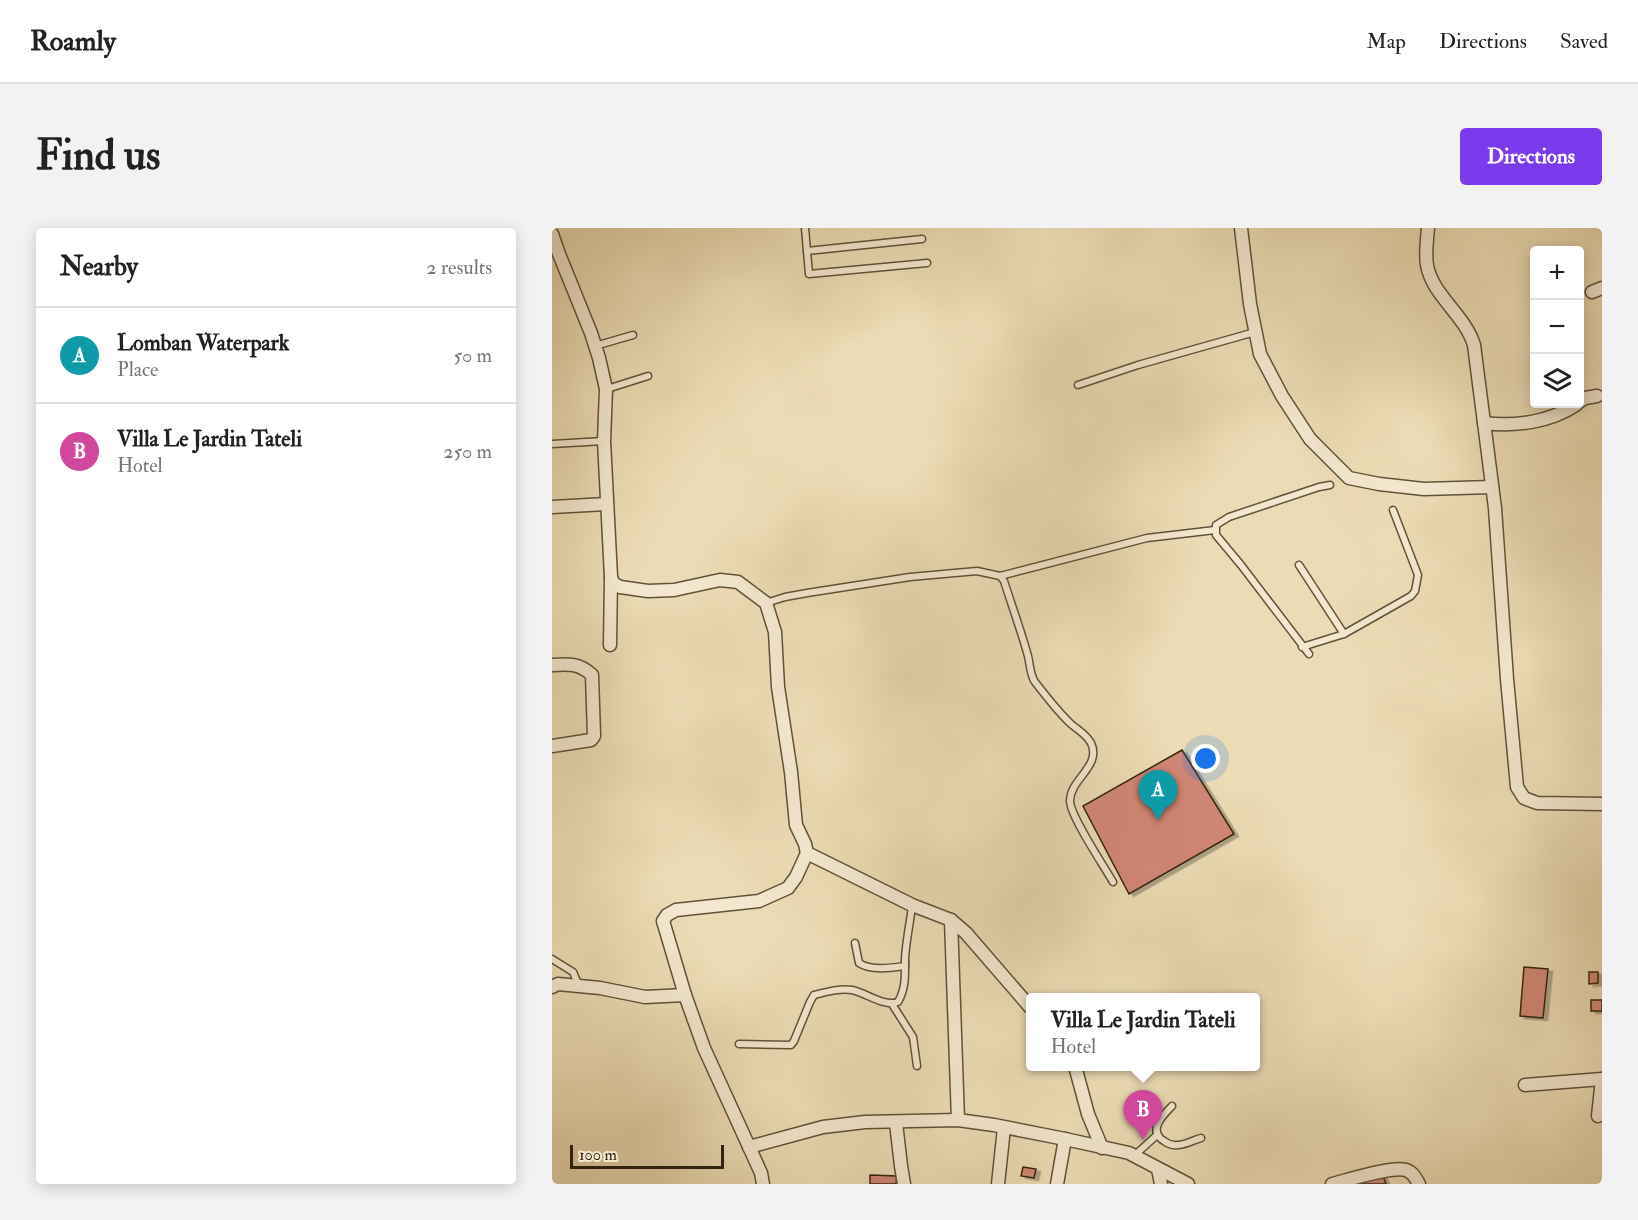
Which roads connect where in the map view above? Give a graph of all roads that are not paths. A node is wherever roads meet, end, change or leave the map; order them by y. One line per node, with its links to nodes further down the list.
1 (805, 228): 6 (lane)
2 (1241, 228): 8 (street)
3 (1428, 228): 17 (street)
4 (552, 234): 10 (street)
5 (922, 239): 6 (lane)
6 (807, 250): 7 (lane)
7 (927, 263)
8 (1255, 332): 12 (lane); 21 (street)
9 (633, 335): 10 (lane)
10 (595, 346): 13 (street)
11 (648, 376): 13 (lane)
12 (1078, 386)
13 (606, 389): 18 (street)
14 (1597, 396): 15 (street)
15 (1584, 399)
16 (1569, 408): 17 (street)
17 (1484, 423): 21 (street)
18 (604, 441): 19 (lane); 22 (street)
19 (552, 444)
20 (1330, 485): 25 (lane)
21 (1492, 487): 36 (street)
22 (606, 504): 23 (street); 27 (street)
23 (552, 507)
24 (1393, 510): 30 (lane)
25 (1215, 530): 28 (lane); 32 (lane)
26 (1299, 566): 30 (lane)
27 (610, 576): 29 (street); 31 (street)
28 (1000, 576): 29 (lane); 38 (lane)
29 (766, 603): 37 (street)
30 (1344, 634): 32 (lane)
31 (610, 645)
32 (1302, 646): 33 (lane)
33 (1309, 654)
34 (552, 665): 35 (street)
35 (552, 746)
36 (1602, 804)
37 (807, 853): 39 (street); 46 (street)
38 (1113, 882)
39 (912, 905): 40 (street); 43 (lane)
40 (951, 920): 47 (street); 56 (street)
41 (855, 943): 43 (lane)
42 (552, 958): 45 (lane)
43 (905, 960): 48 (lane)
44 (552, 987): 45 (street)
45 (580, 987): 46 (street)
46 (686, 995): 62 (street)
47 (1026, 1002)
48 (892, 1004): 49 (lane); 50 (lane)
49 (739, 1044)
50 (917, 1066)
51 (1076, 1071): 63 (street)
52 (1602, 1079): 53 (street); 55 (street)
53 (1525, 1085)
54 (1172, 1106): 59 (lane)
55 (1598, 1116)
56 (958, 1120): 57 (street); 58 (street)
57 (896, 1123): 62 (street); 67 (street)
58 (1004, 1128): 61 (street); 68 (street)
59 (1157, 1136): 60 (lane); 64 (lane)
60 (1201, 1138)
61 (1065, 1139): 63 (street); 69 (street)
62 (749, 1147): 66 (street)
63 (1102, 1148): 64 (street)
64 (1135, 1155): 65 (street)
65 (1158, 1169): 70 (street); 71 (street)
66 (764, 1184)
67 (904, 1184)
68 (998, 1184)
69 (1057, 1184)
70 (1161, 1184)
71 (1188, 1184)
72 (1332, 1184): 73 (street)
73 (1419, 1184)

